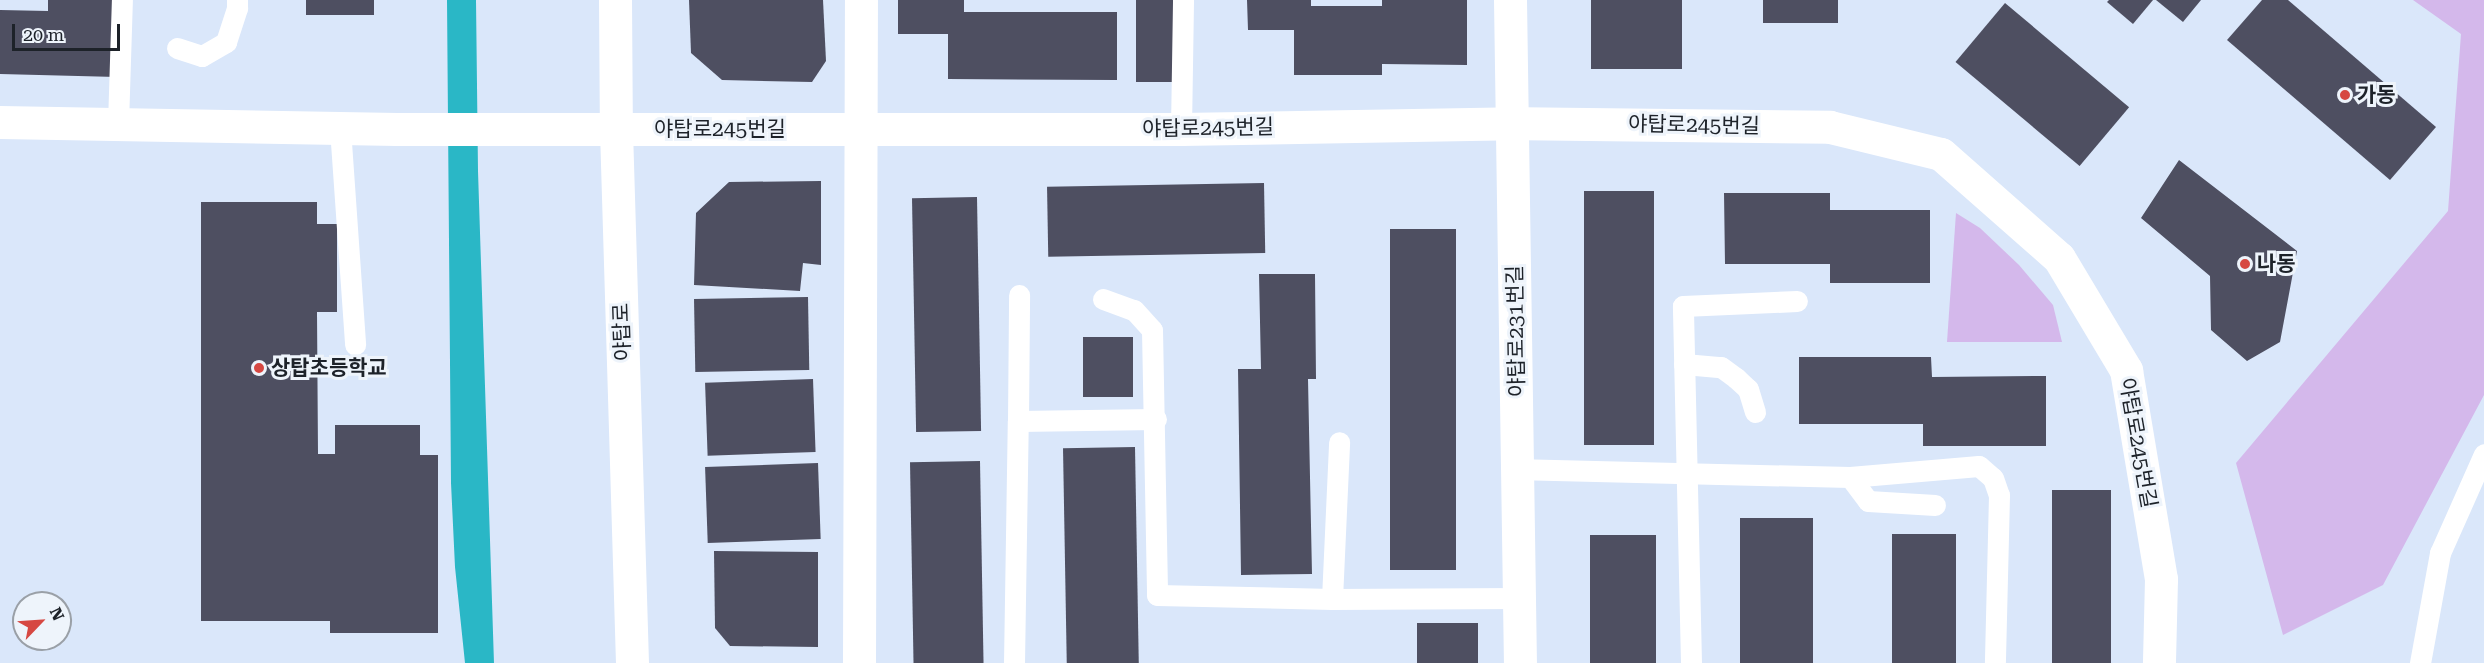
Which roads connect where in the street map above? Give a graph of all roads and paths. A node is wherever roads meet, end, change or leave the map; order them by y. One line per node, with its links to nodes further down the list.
1 (122, 0): 10 (lane)
2 (237, 0): 7 (lane)
3 (615, 0): 12 (street, 야탑로)
4 (861, 0): 13 (street)
5 (1183, 0): 14 (lane)
6 (1510, 0): 9 (street, 야탑로231번길)
7 (177, 48)
8 (0, 123): 10 (street, 야탑로245번길)
9 (1513, 123): 14 (street, 야탑로245번길); 25 (street, 야탑로231번길); 37 (street, 야탑로245번길)
10 (118, 124): 11 (street, 야탑로245번길)
11 (340, 128): 12 (street, 야탑로245번길); 18 (lane)
12 (616, 129): 13 (street, 야탑로245번길); 31 (street, 야탑로)
13 (860, 129): 14 (street, 야탑로245번길); 32 (street)
14 (1181, 129)
15 (1019, 295): 22 (lane)
16 (1103, 298): 21 (lane)
17 (1797, 301): 19 (lane)
18 (355, 344)
19 (1684, 364): 20 (lane); 26 (lane)
20 (1755, 412)
21 (1156, 419): 22 (lane); 30 (lane)
22 (1018, 421): 33 (lane)
23 (1339, 441): 30 (lane)
24 (2484, 454): 38 (lane)
25 (1518, 469): 26 (lane); 29 (street, 야탑로231번길)
26 (1688, 475): 27 (lane); 35 (lane)
27 (1850, 477): 28 (lane); 36 (lane)
28 (1935, 504)
29 (1519, 598): 30 (lane); 34 (street, 야탑로231번길)
30 (1332, 599)
31 (632, 663)
32 (859, 663)
33 (1014, 663)
34 (1520, 663)
35 (1692, 663)
36 (1995, 663)
37 (2159, 663)
38 (2420, 663)

